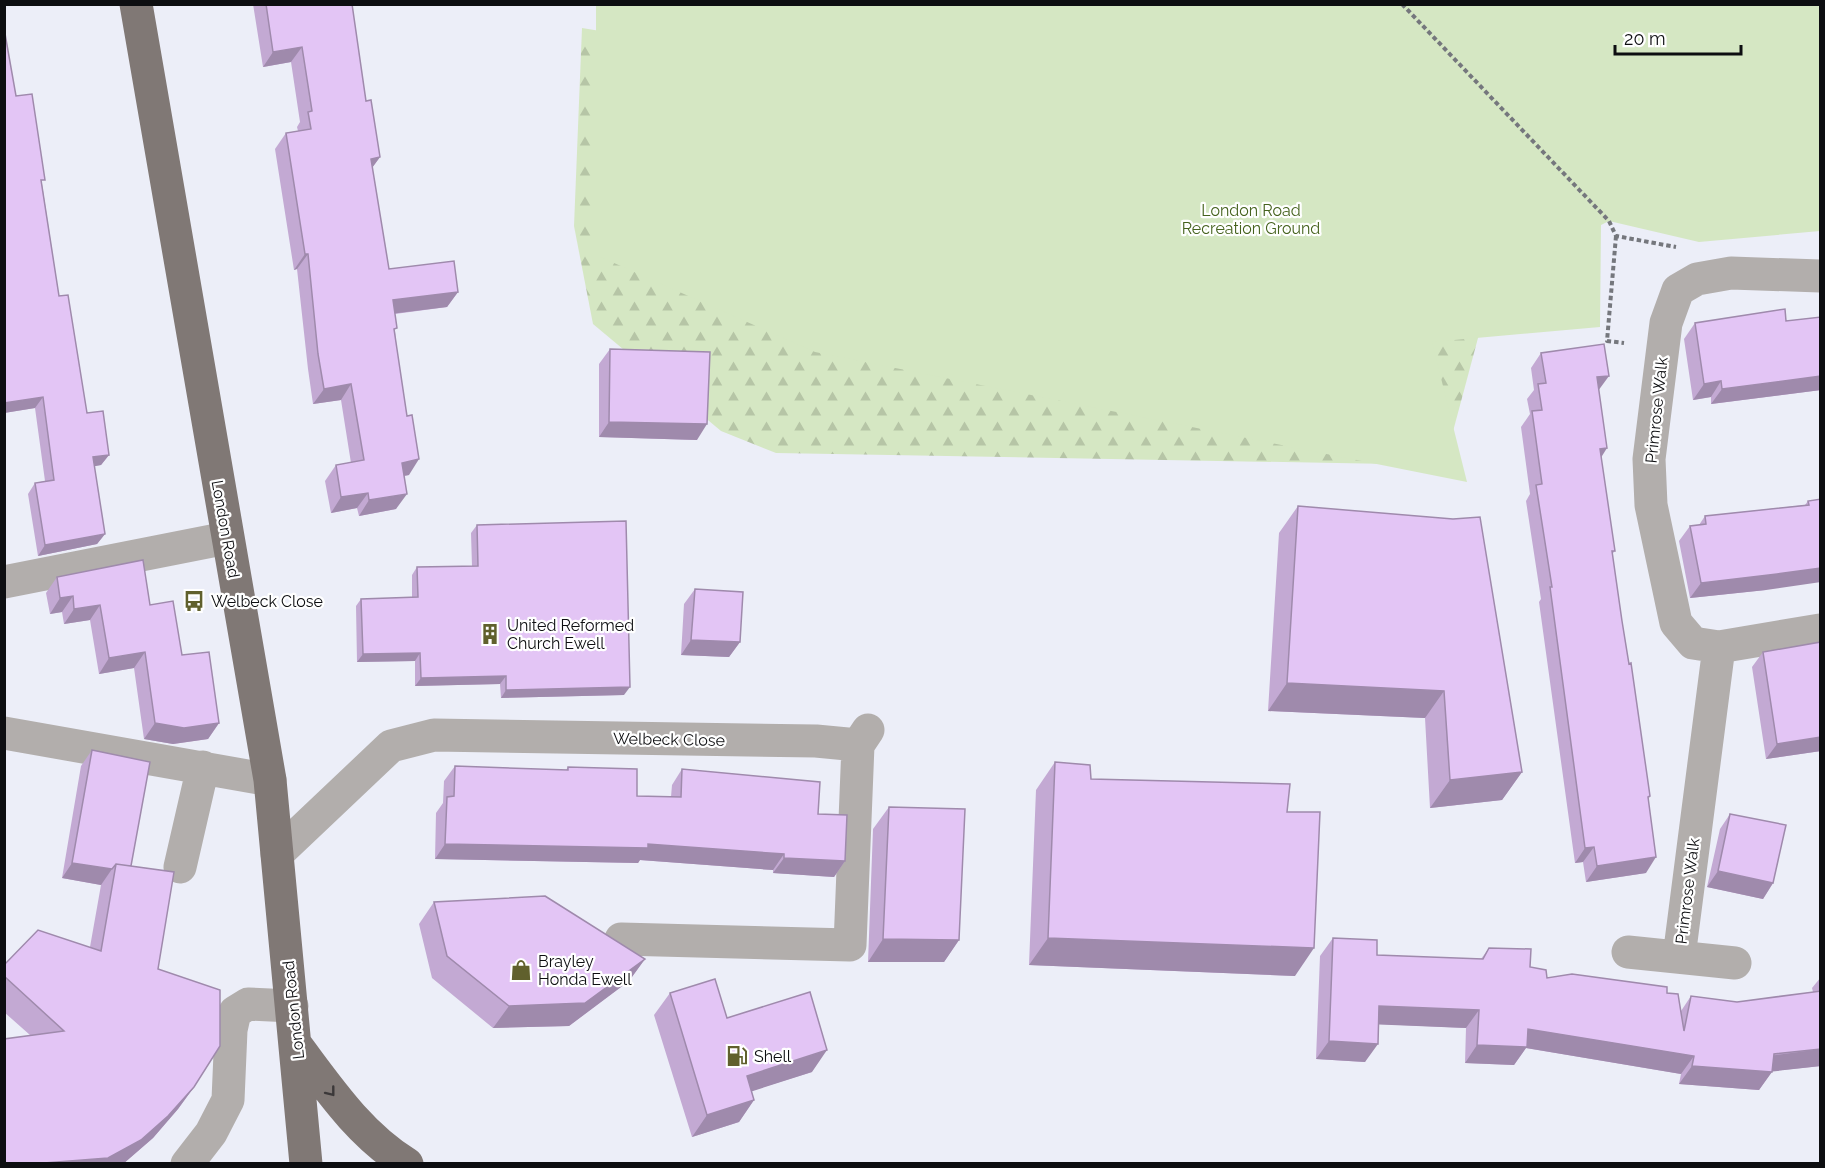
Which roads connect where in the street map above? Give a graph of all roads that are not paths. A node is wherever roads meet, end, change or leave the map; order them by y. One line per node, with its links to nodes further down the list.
1 (136, 4): 3 (main road, London Road)
2 (1821, 276): 6 (street, Primrose Walk)
3 (227, 538): 4 (street); 9 (main road, London Road)
4 (4, 582)
5 (1821, 630): 6 (street, Primrose Walk)
6 (1719, 647): 14 (street, Primrose Walk)
7 (4, 733): 8 (street)
8 (203, 767): 9 (street); 11 (street)
9 (270, 780): 10 (main road, London Road)
10 (277, 854): 12 (street, Welbeck Close); 16 (main road, London Road)
11 (180, 867)
12 (621, 939)
13 (1628, 952): 14 (street)
14 (1679, 957): 15 (street)
15 (1735, 963)
16 (292, 1006): 17 (main road, London Road); 18 (street)
17 (296, 1044): 19 (main road, London Road); 20 (main road, one-way to 20)
18 (187, 1164)
19 (306, 1164)
20 (407, 1164)

